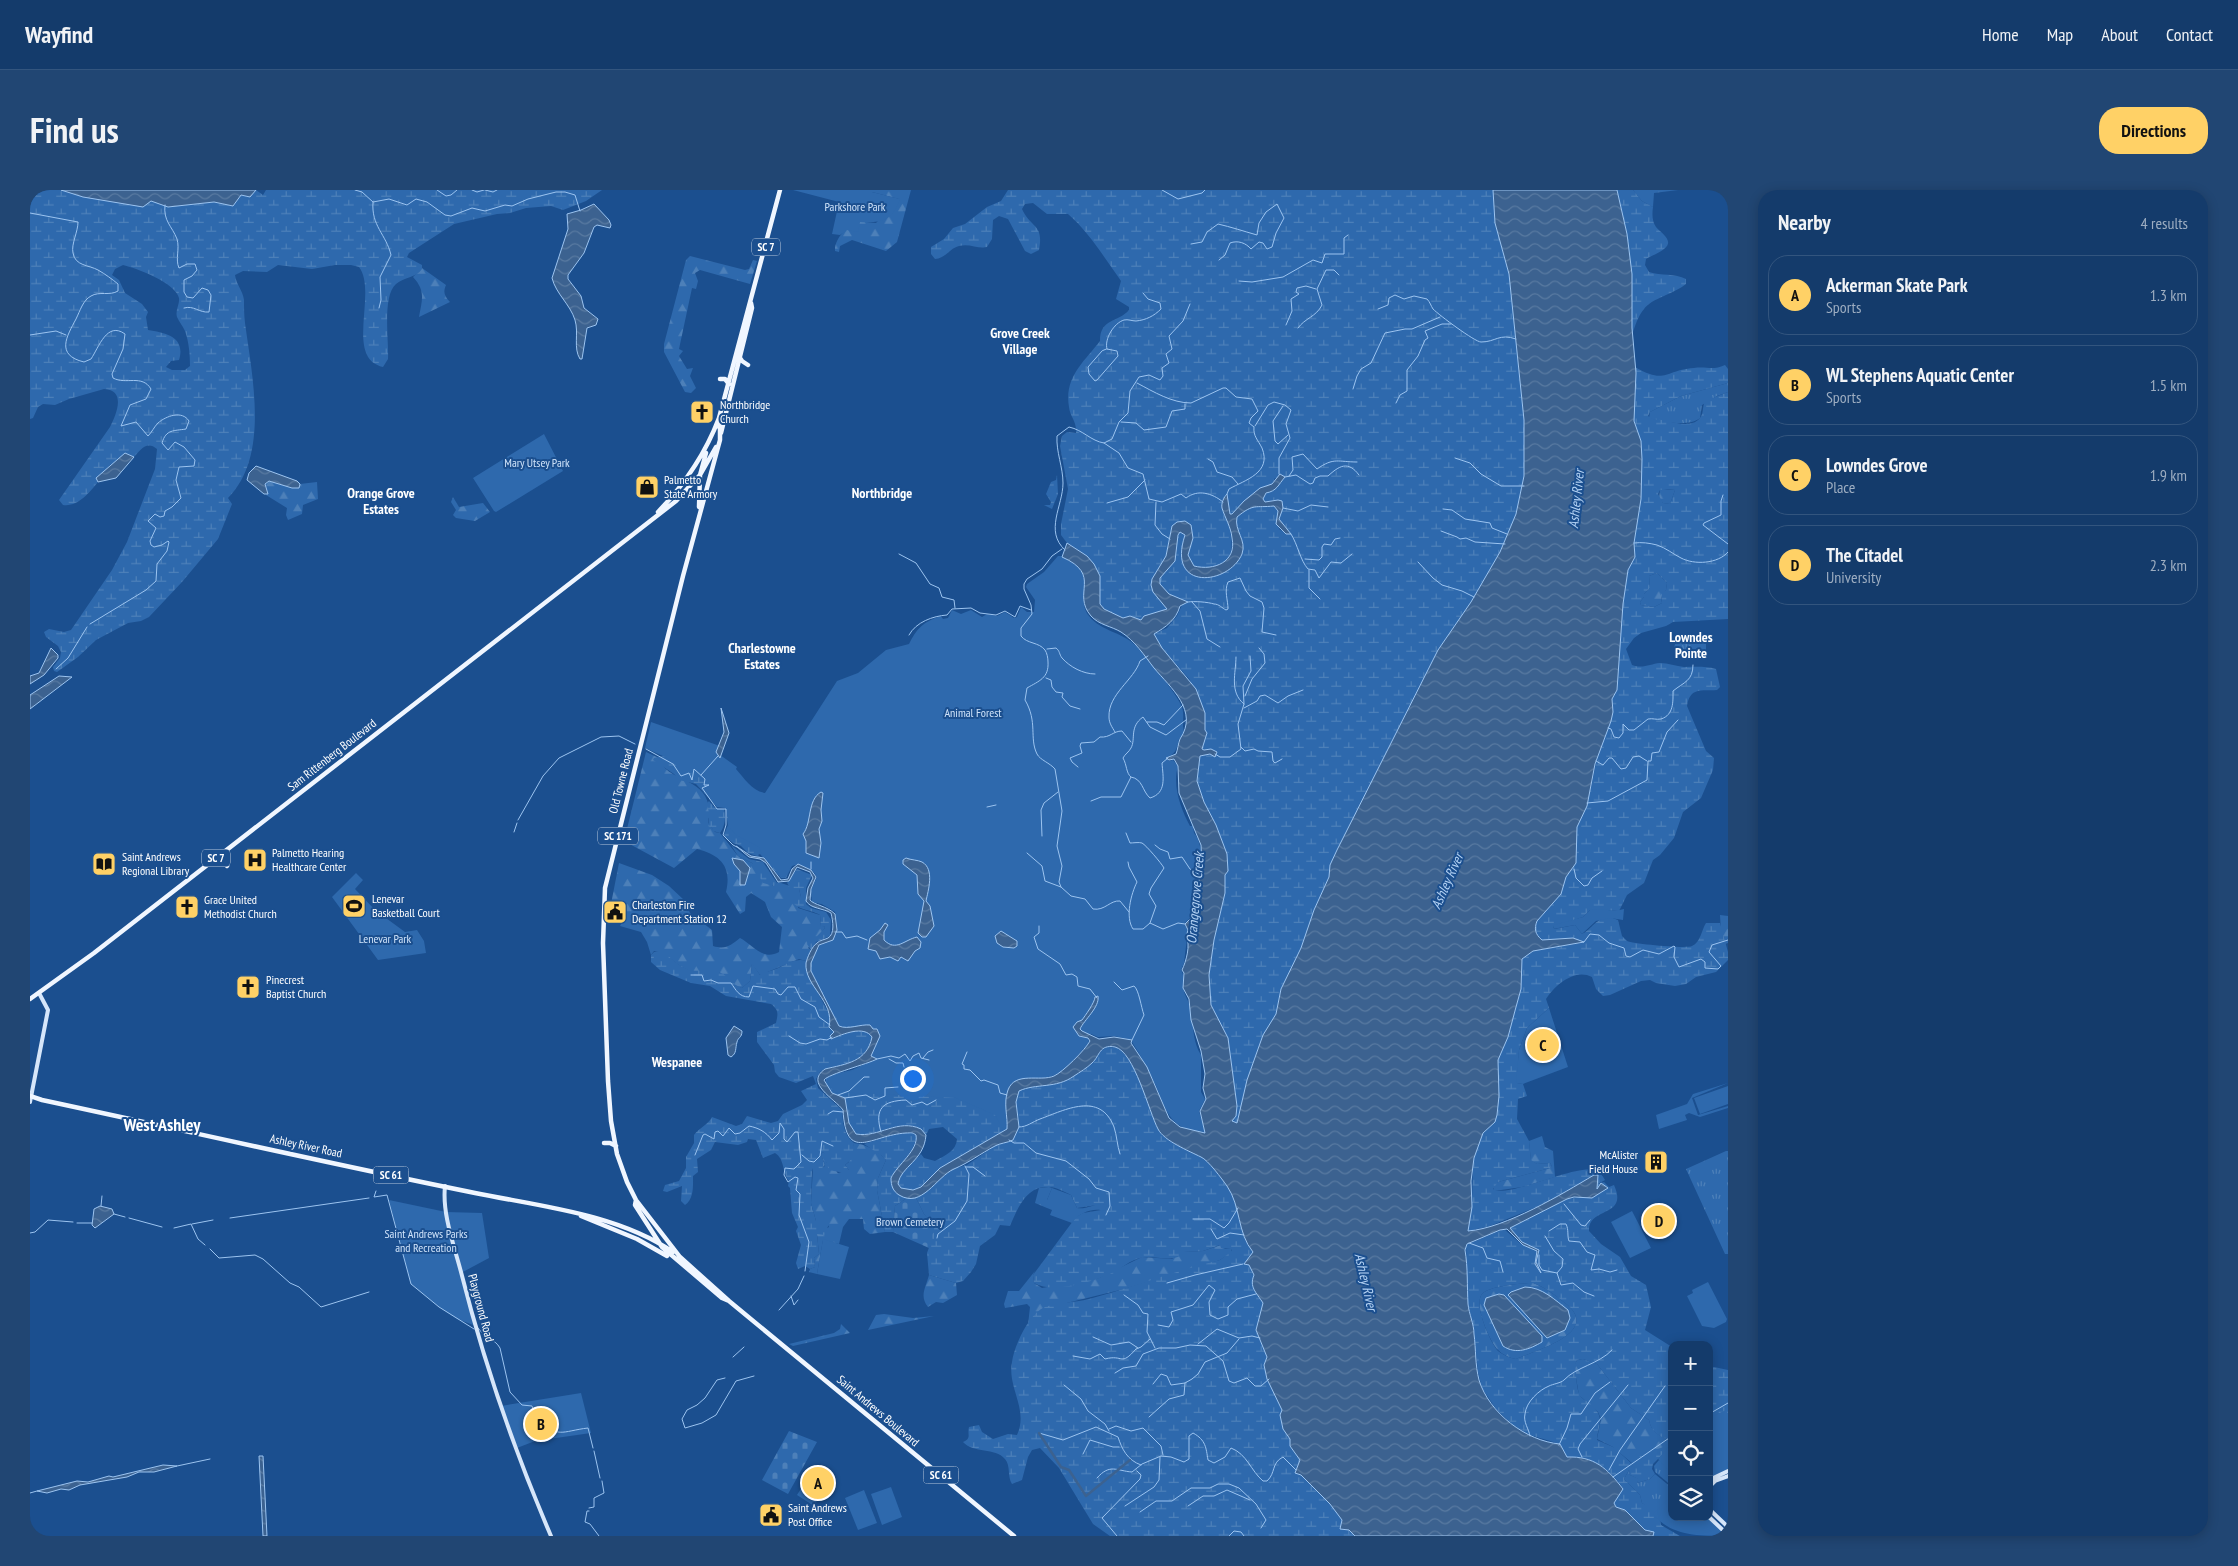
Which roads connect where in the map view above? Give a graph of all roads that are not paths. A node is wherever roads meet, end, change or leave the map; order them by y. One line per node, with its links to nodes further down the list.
1 (780, 190): 2 (main road, Sam Rittenberg Boulevard / SC 7)
2 (751, 303): 3 (main road, Sam Rittenberg Boulevard / SC 7); 6 (main road, Sam Rittenberg Boulevard / SC 7)
3 (740, 354): 4 (main road); 8 (main road, Sam Rittenberg Boulevard / SC 7)
4 (748, 365)
5 (720, 379): 6 (main road)
6 (729, 384): 7 (main road, Sam Rittenberg Boulevard / SC 7)
7 (723, 407): 8 (main road); 9 (main road, Sam Rittenberg Boulevard / SC 7)
8 (724, 422): 9 (main road); 10 (main road, Sam Rittenberg Boulevard / SC 7)
9 (717, 425): 10 (main road); 11 (main road, Sam Rittenberg Boulevard / SC 7)
10 (720, 440): 12 (main road, Sam Rittenberg Boulevard / SC 7); 15 (main road, Old Towne Road / SC 171)
11 (708, 447): 12 (main road, Old Towne Road / SC 171); 13 (main road, Sam Rittenberg Boulevard / SC 7)
12 (700, 475): 14 (main road, Sam Rittenberg Boulevard / SC 7); 15 (main road, Old Towne Road / SC 171)
13 (684, 484): 14 (main road); 16 (main road, Sam Rittenberg Boulevard / SC 7)
14 (676, 501): 16 (main road, Sam Rittenberg Boulevard / SC 7)
15 (698, 517): 23 (main road, Old Towne Road / SC 171)
16 (645, 525): 18 (main road, Sam Rittenberg Boulevard / SC 7)
17 (227, 866): 18 (main road)
18 (204, 867): 19 (main road, Sam Rittenberg Boulevard / SC 7)
19 (39, 993): 20 (main road, Sam Rittenberg Boulevard / SC 7); 21 (main road)
20 (30, 999)
21 (30, 1098): 24 (main road, Ashley River Road / SC 61)
22 (604, 1143): 23 (main road)
23 (616, 1146): 25 (main road, Old Towne Road / SC 171)
24 (445, 1186): 26 (main road, Ashley River Road / SC 61); 39 (main road, Playground Road)
25 (636, 1200): 27 (main road, SC 171); 28 (main road, Saint Andrews Boulevard / SC 171)
26 (578, 1214): 27 (main road, Ashley River Road / SC 61); 28 (main road, Ashley River Road / SC 61)
27 (658, 1243): 28 (main road, Ashley River Road / SC 61)
28 (677, 1259): 29 (main road, Saint Andrews Boulevard / SC 171)
29 (729, 1301): 40 (main road, Saint Andrews Boulevard / SC 61)
30 (1727, 1474): 31 (main road); 32 (main road)
31 (1713, 1479)
32 (1713, 1484)
33 (1713, 1513): 35 (main road)
34 (1713, 1521): 36 (main road)
35 (1721, 1521): 36 (main road); 37 (main road)
36 (1717, 1525): 38 (main road)
37 (1728, 1528)
38 (1728, 1535)
39 (551, 1536)
40 (1014, 1536)

